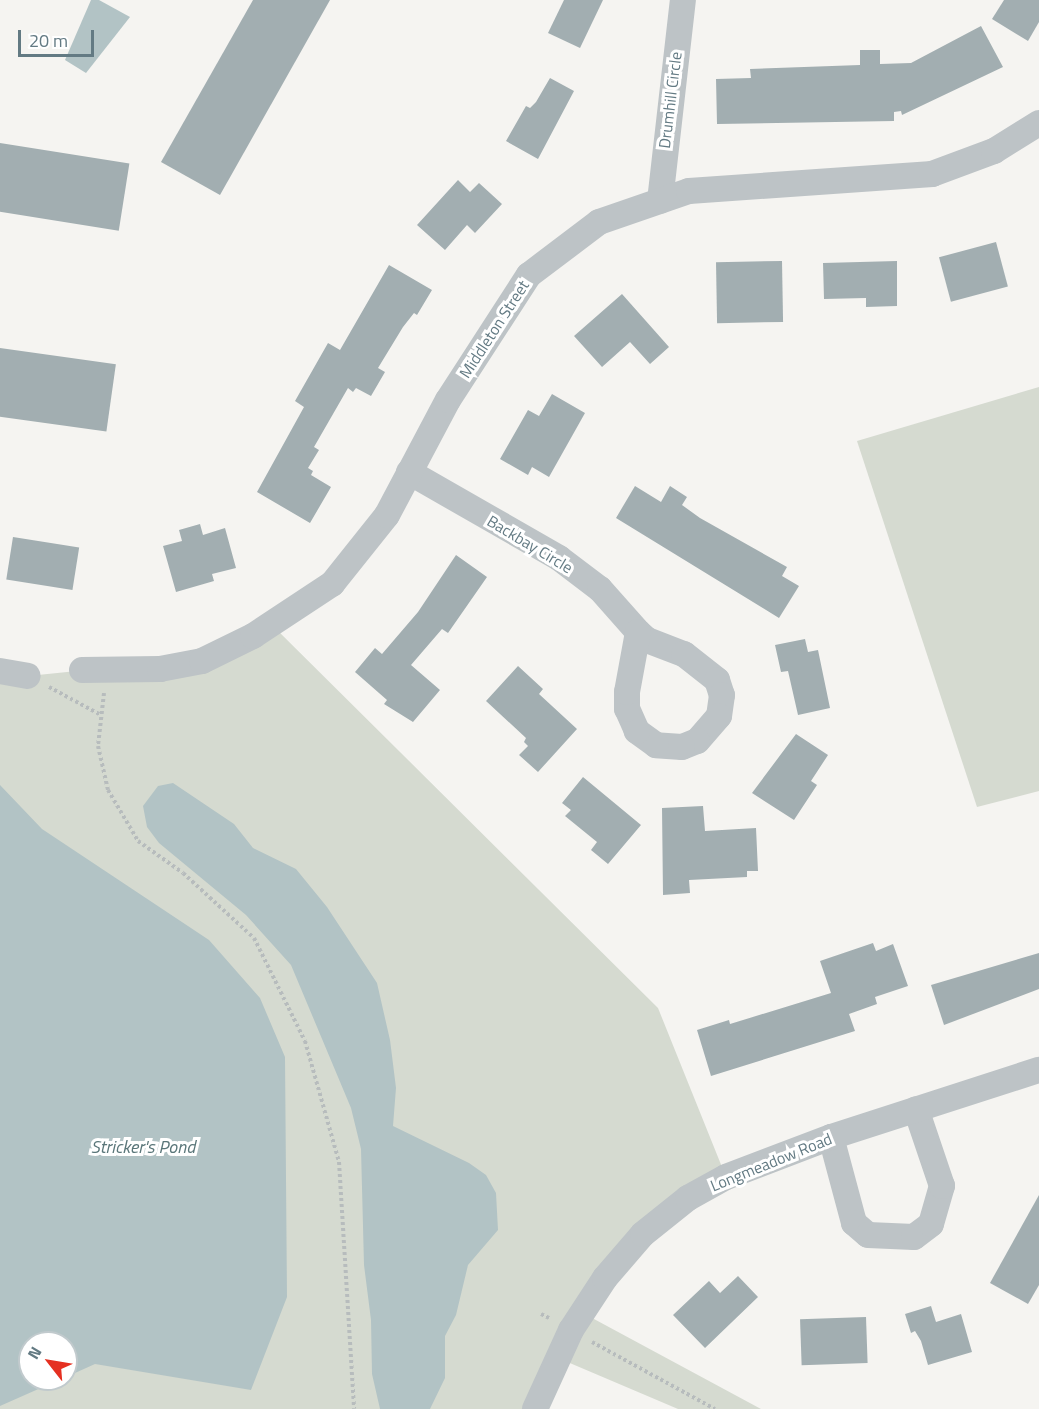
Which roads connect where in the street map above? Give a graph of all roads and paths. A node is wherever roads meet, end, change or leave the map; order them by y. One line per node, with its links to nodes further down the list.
1 (683, 0): 3 (street, Drumhill Circle)
2 (1039, 123): 3 (street, Middleton Street)
3 (660, 201): 4 (street, Middleton Street)
4 (409, 472): 5 (street, Backbay Circle); 6 (street, Middleton Street)
5 (638, 632): 5 (street, Backbay Circle)
6 (94, 669): 9 (path)
7 (0, 671): 8 (street)
8 (28, 676): 9 (path)
9 (102, 715): 15 (path)
10 (1039, 1070): 11 (street, Longmeadow Road)
11 (916, 1109): 12 (street, Longmeadow Road); 12 (street)
12 (831, 1137): 14 (street, Longmeadow Road)
13 (541, 1314): 14 (path)
14 (571, 1330): 16 (street, Longmeadow Road); 17 (path)
15 (354, 1409)
16 (535, 1409)
17 (715, 1409)

